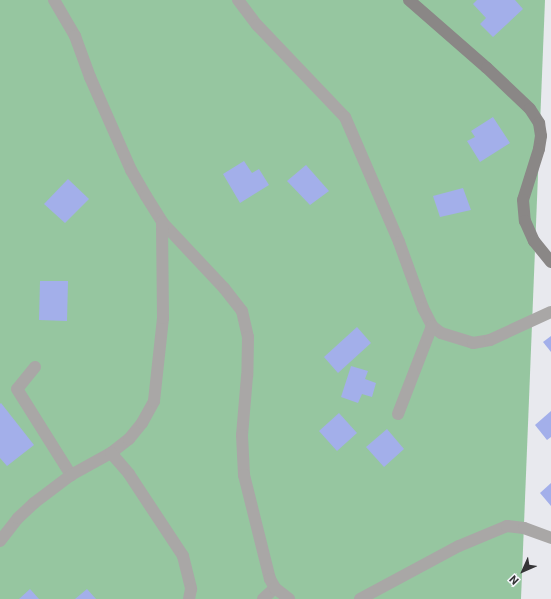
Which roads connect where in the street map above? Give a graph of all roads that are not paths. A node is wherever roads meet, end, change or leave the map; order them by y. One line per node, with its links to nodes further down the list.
1 (54, 0): 4 (street)
2 (238, 0): 7 (street)
3 (409, 0): 5 (street)
4 (162, 222): 10 (street); 14 (street)
5 (551, 262)
6 (551, 312): 7 (street)
7 (432, 326): 9 (street)
8 (35, 367): 11 (street)
9 (398, 414)
10 (111, 452): 11 (street); 15 (street)
11 (71, 474): 13 (street)
12 (551, 538): 18 (street)
13 (0, 541)
14 (275, 588): 16 (street); 17 (street)
15 (189, 599)
16 (263, 599)
17 (289, 599)
18 (360, 599)

